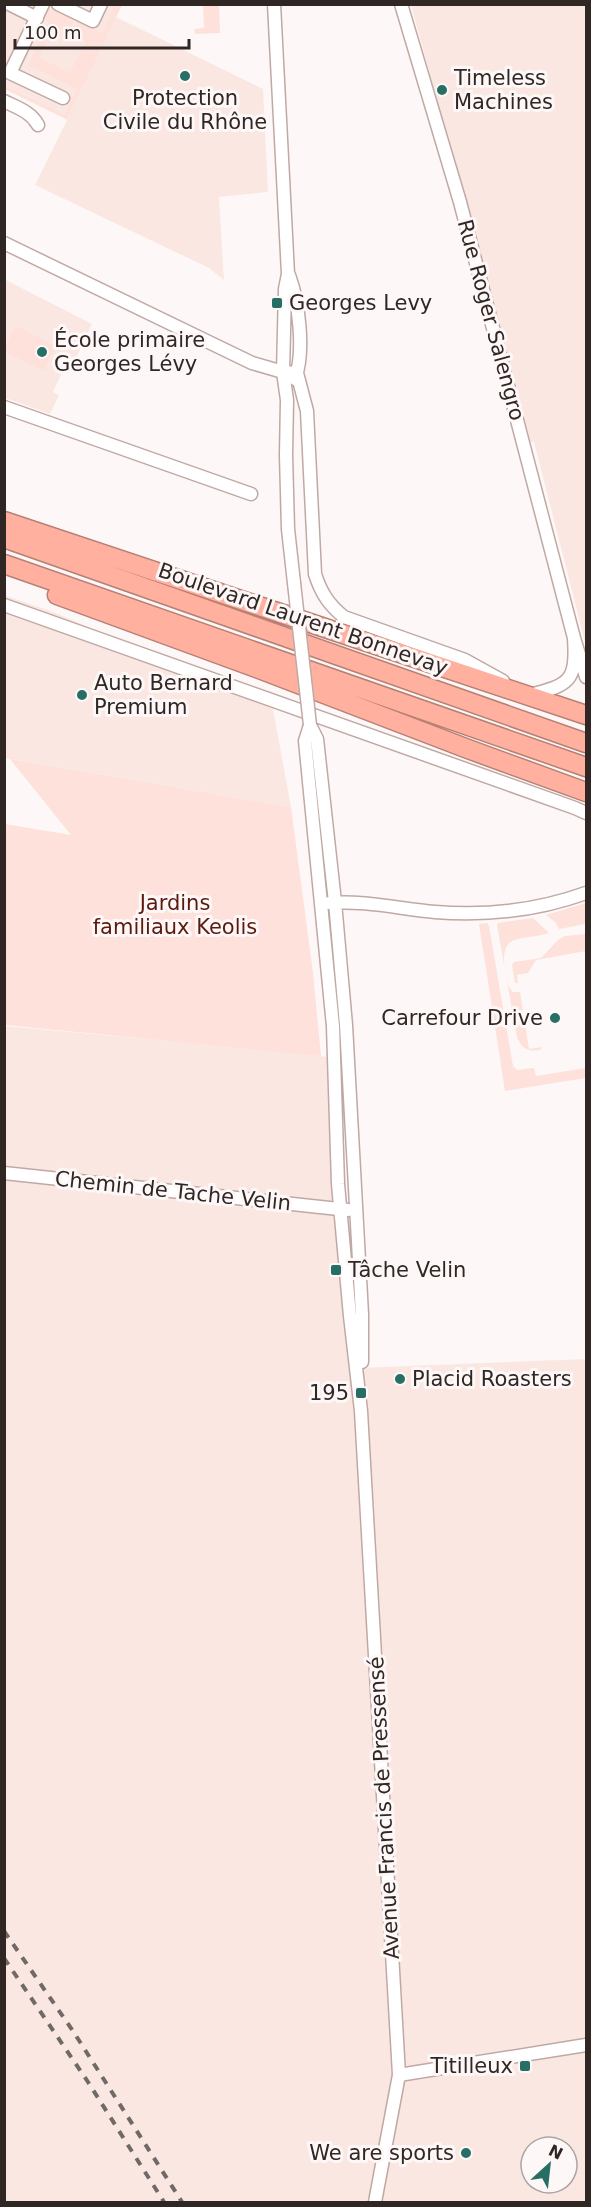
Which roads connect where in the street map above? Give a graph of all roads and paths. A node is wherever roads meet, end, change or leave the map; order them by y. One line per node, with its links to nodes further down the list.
1 (9, 4): 7 (street)
2 (43, 4): 7 (street)
3 (58, 4): 4 (street)
4 (101, 4)
5 (274, 4): 12 (street, Avenue Francis de Pressensé)
6 (401, 4): 22 (street, Rue Roger Salengro)
7 (37, 18): 8 (street)
8 (63, 98)
9 (4, 101): 10 (street)
10 (38, 125)
11 (4, 243): 13 (street)
12 (288, 274): 13 (street, Avenue Francis de Pressensé); 14 (street, Avenue Francis de Pressensé)
13 (283, 372): 14 (street); 15 (street, Avenue Francis de Pressensé)
14 (297, 373): 15 (street, Avenue Francis de Pressensé); 24 (street)
15 (287, 400): 26 (street, Avenue Francis de Pressensé, bridge)
16 (4, 407): 17 (street)
17 (251, 494)
18 (4, 522): 24 (highway)
19 (4, 538): 27 (highway, Boulevard Laurent Bonnevay)
20 (11, 566): 28 (highway); 29 (highway)
21 (4, 605): 30 (street)
22 (574, 638): 23 (street, Rue Roger Salengro); 24 (street, Rue Roger Salengro)
23 (586, 676)
24 (529, 695): 25 (highway)
25 (586, 716)
26 (310, 725): 32 (street, Avenue Francis de Pressensé); 33 (street, Avenue Francis de Pressensé)
27 (586, 743)
28 (586, 767)
29 (586, 792)
30 (586, 813)
31 (586, 893): 32 (street)
32 (335, 902): 33 (street); 36 (street, Avenue Francis de Pressensé)
33 (322, 903): 35 (street, Avenue Francis de Pressensé)
34 (4, 1173): 35 (street, Chemin de Tache Velin)
35 (341, 1209): 36 (street); 37 (street, Avenue Francis de Pressensé)
36 (355, 1211): 37 (street, Avenue Francis de Pressensé)
37 (361, 1411): 39 (street, Avenue Francis de Pressensé)
38 (586, 2045): 39 (street)
39 (399, 2075): 40 (street, Avenue Francis de Pressensé)
40 (375, 2202)

